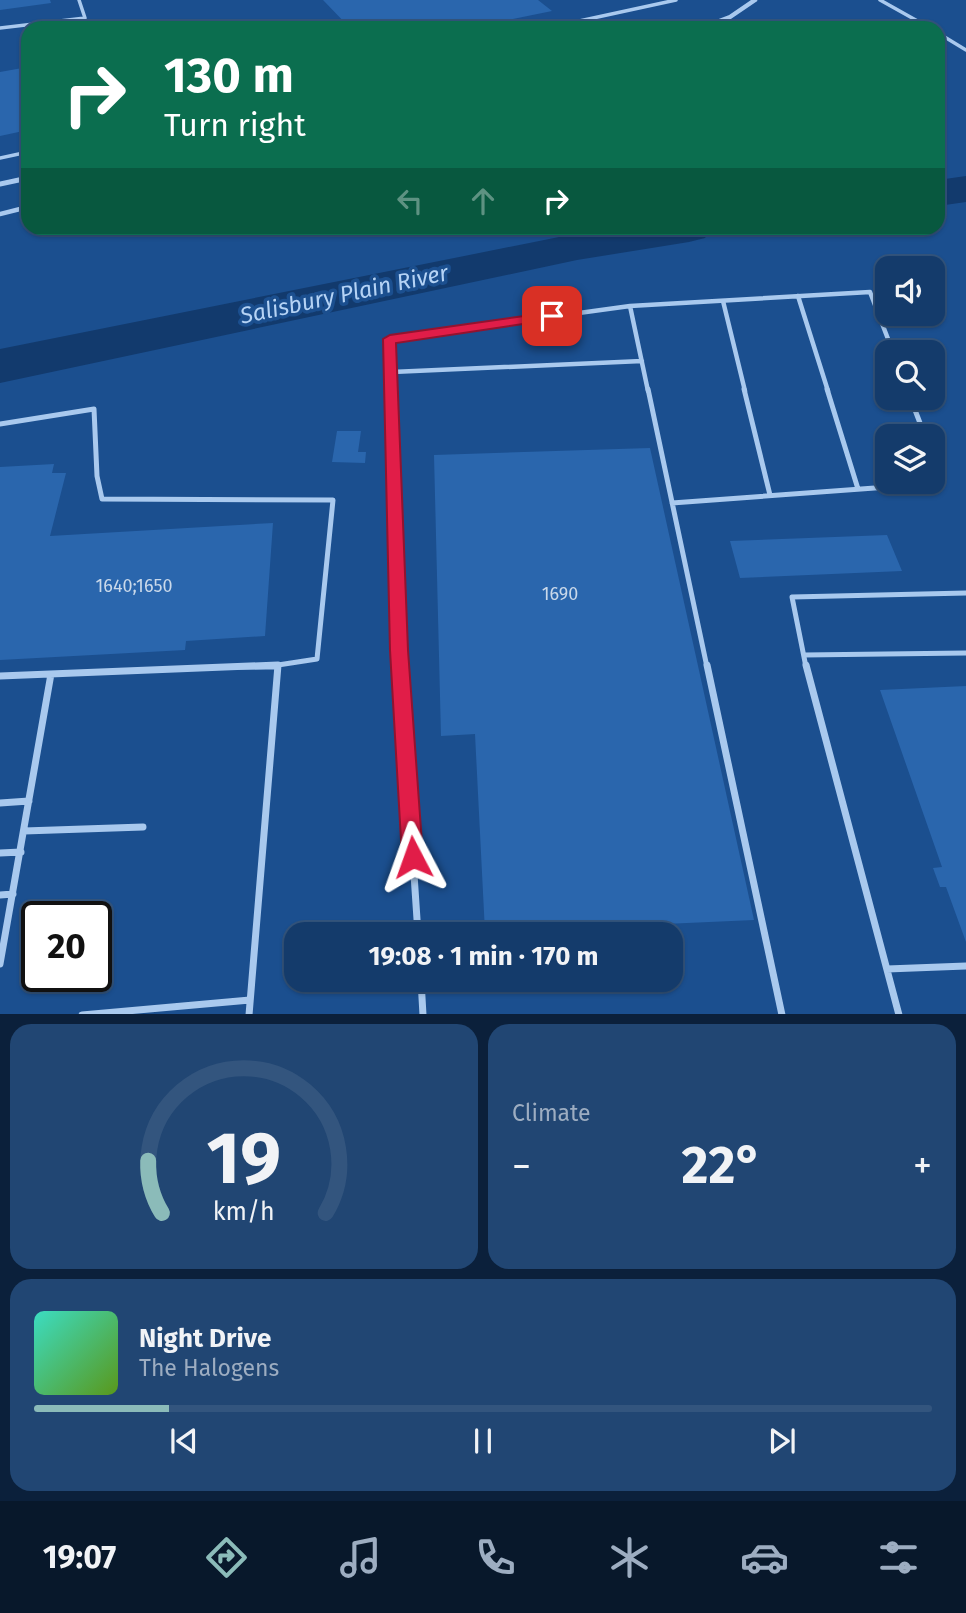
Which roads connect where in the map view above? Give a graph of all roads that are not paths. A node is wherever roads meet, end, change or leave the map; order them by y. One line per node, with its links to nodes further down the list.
1 (79, 0): 6 (lane)
2 (676, 0): 7 (lane)
3 (755, 0): 8 (street)
4 (880, 0): 5 (lane)
5 (886, 0): 9 (lane)
6 (60, 21)
7 (579, 21)
8 (719, 21)
9 (919, 21)
10 (21, 26): 11 (lane)
11 (0, 28)
12 (945, 37): 13 (lane)
13 (966, 50)
14 (21, 154): 15 (lane)
15 (0, 158)
16 (21, 180): 17 (street)
17 (0, 184)
18 (21, 210): 19 (lane)
19 (0, 214)
20 (798, 296): 21 (lane); 23 (lane); 28 (lane)
21 (723, 301): 22 (lane); 29 (lane)
22 (630, 306): 24 (lane); 25 (lane)
23 (888, 340)
24 (642, 360): 25 (lane); 30 (lane)
25 (392, 372): 45 (lane)
26 (0, 424): 34 (lane)
27 (875, 488): 28 (lane)
28 (858, 489): 29 (lane)
29 (770, 495): 30 (lane)
30 (672, 503): 55 (lane)
31 (966, 593): 33 (lane)
32 (966, 653): 33 (lane)
33 (804, 655): 49 (lane)
34 (278, 664): 35 (lane); 51 (lane)
35 (51, 674): 36 (lane); 37 (lane)
36 (0, 676)
37 (29, 801): 38 (lane); 40 (lane)
38 (0, 803)
39 (143, 827): 40 (lane)
40 (24, 831): 41 (lane)
41 (21, 852): 42 (lane); 43 (lane)
42 (0, 853)
43 (13, 894): 44 (lane); 46 (lane)
44 (0, 895)
45 (417, 922)
46 (1, 947): 47 (lane)
47 (0, 964)
48 (966, 966): 49 (lane)
49 (887, 969): 56 (lane)
50 (422, 992): 54 (lane)
51 (250, 1000): 52 (lane); 53 (lane)
52 (82, 1014)
53 (249, 1014)
54 (423, 1014)
55 (782, 1014)
56 (900, 1014)

